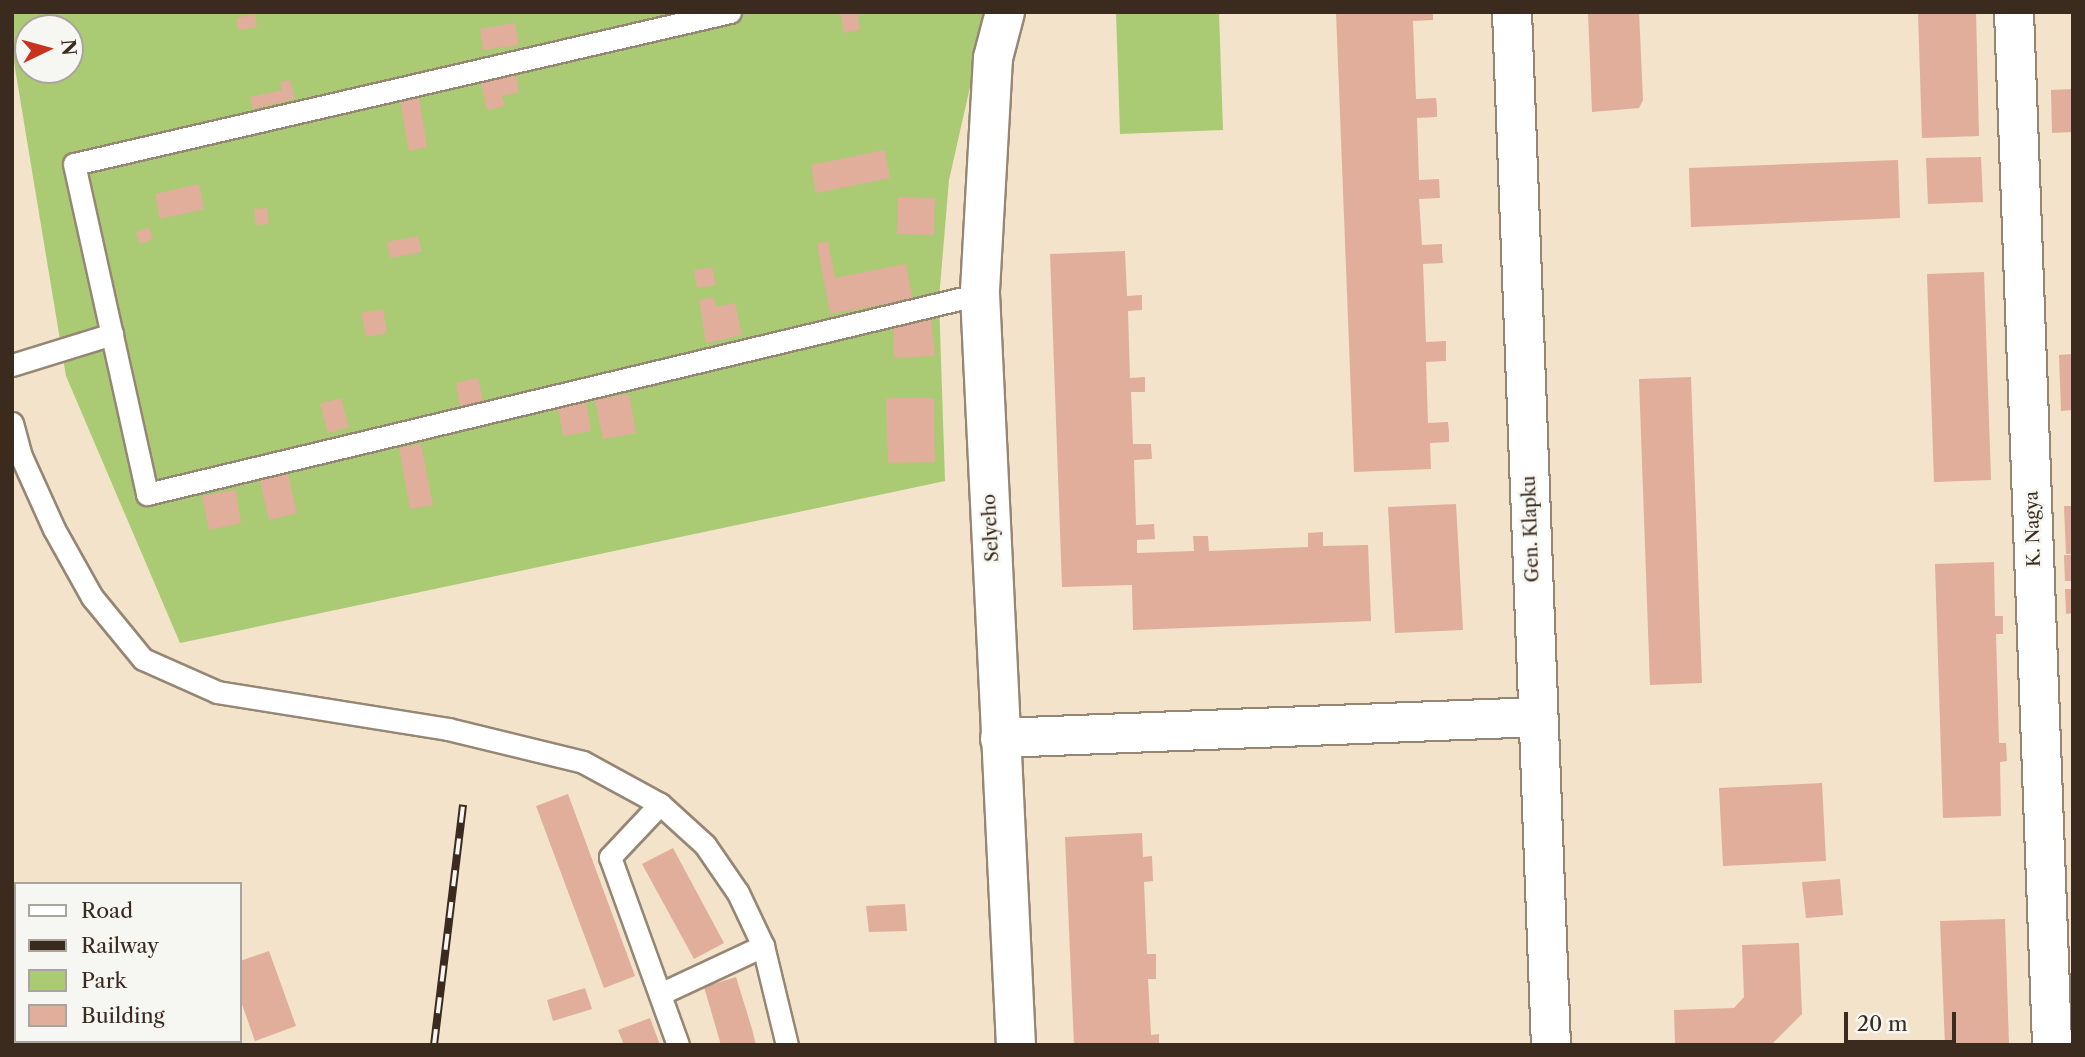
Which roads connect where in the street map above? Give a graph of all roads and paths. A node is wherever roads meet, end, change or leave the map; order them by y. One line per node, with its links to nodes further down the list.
1 (730, 12): 6 (lane)
2 (1004, 12): 5 (street, Selyeho)
3 (1512, 12): 9 (street, Gen. Klapku)
4 (2014, 12): 18 (street, K. Nagya)
5 (980, 294): 6 (lane); 10 (street, Selyeho)
6 (112, 334): 7 (lane)
7 (12, 365)
8 (12, 423): 11 (lane)
9 (1539, 717): 10 (street); 17 (street, Gen. Klapku)
10 (1000, 738): 16 (street, Selyeho)
11 (660, 804): 12 (lane); 13 (lane)
12 (763, 946): 13 (lane); 15 (lane)
13 (660, 995): 14 (lane)
14 (678, 1045)
15 (787, 1045)
16 (1016, 1045)
17 (1551, 1045)
18 (2052, 1045)

